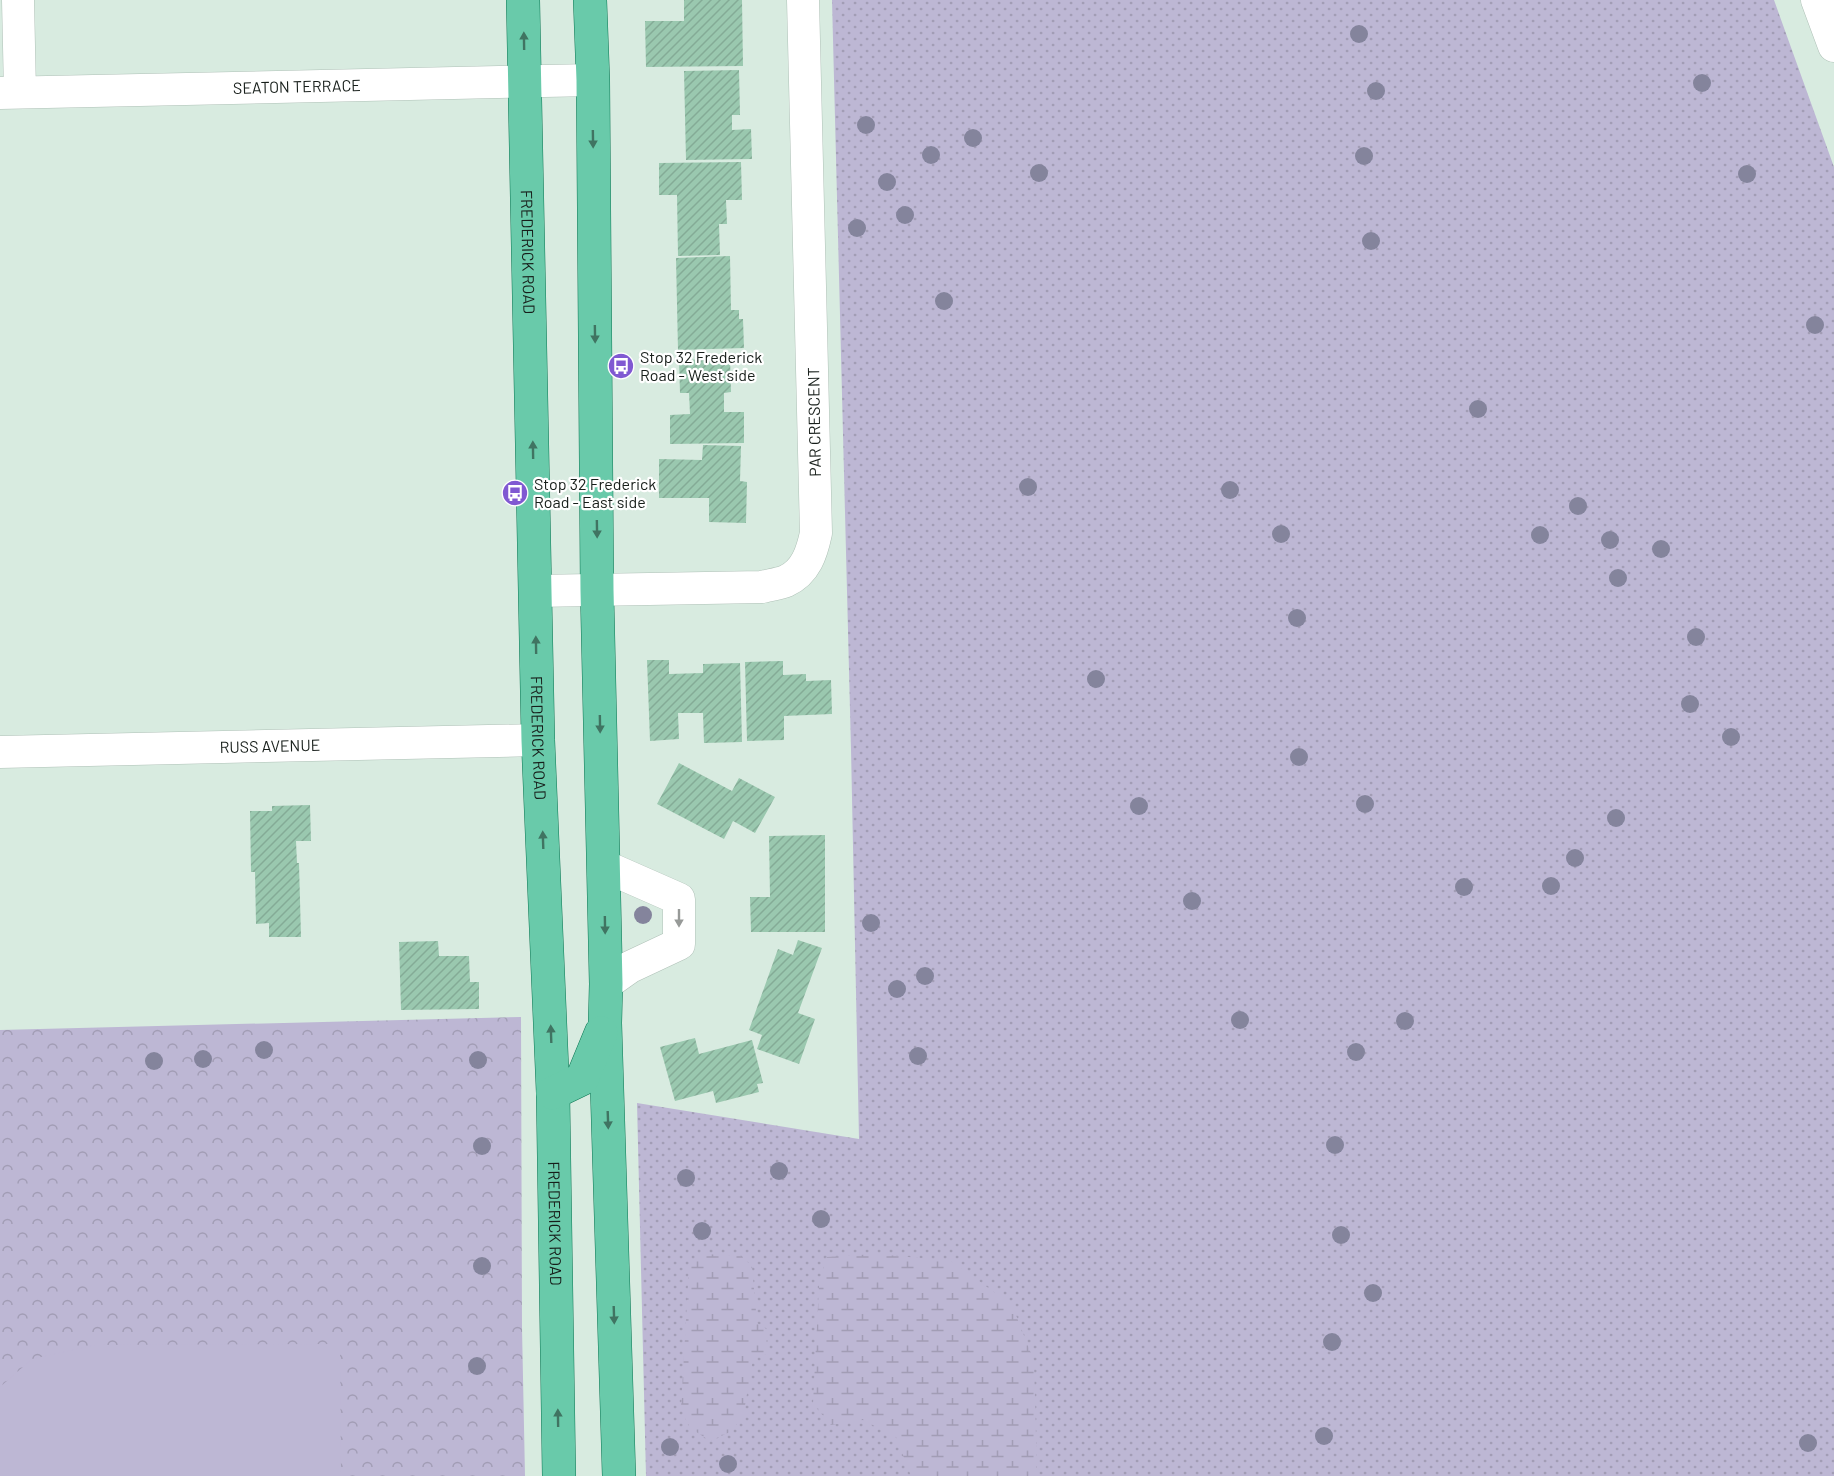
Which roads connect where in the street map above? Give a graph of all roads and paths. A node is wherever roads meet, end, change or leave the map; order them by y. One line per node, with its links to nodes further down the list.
1 (18, 0): 9 (street)
2 (523, 0): 8 (main road, FREDERICK ROAD, one-way to 2)
3 (590, 0): 7 (main road)
4 (802, 0): 10 (street, PAR CRESCENT)
5 (1817, 0): 6 (street)
6 (1834, 45)
7 (593, 80): 8 (street, SEATON TERRACE); 10 (main road, one-way to 10)
8 (525, 82): 9 (street, SEATON TERRACE); 11 (main road, FREDERICK ROAD, one-way to 8)
9 (10, 93)
10 (597, 590): 11 (street, PAR CRESCENT); 14 (main road, one-way to 14)
11 (535, 591): 12 (main road, FREDERICK ROAD, one-way to 11)
12 (538, 740): 13 (street, RUSS AVENUE); 17 (main road, FREDERICK ROAD, one-way to 12)
13 (0, 752)
14 (604, 866): 15 (main road, one-way to 15); 15 (street, one-way to 15)
15 (606, 984): 16 (main road)
16 (605, 1023): 17 (main road); 19 (main road, one-way to 19)
17 (553, 1093): 18 (main road, FREDERICK ROAD, one-way to 17)
18 (559, 1476)
19 (620, 1476)

